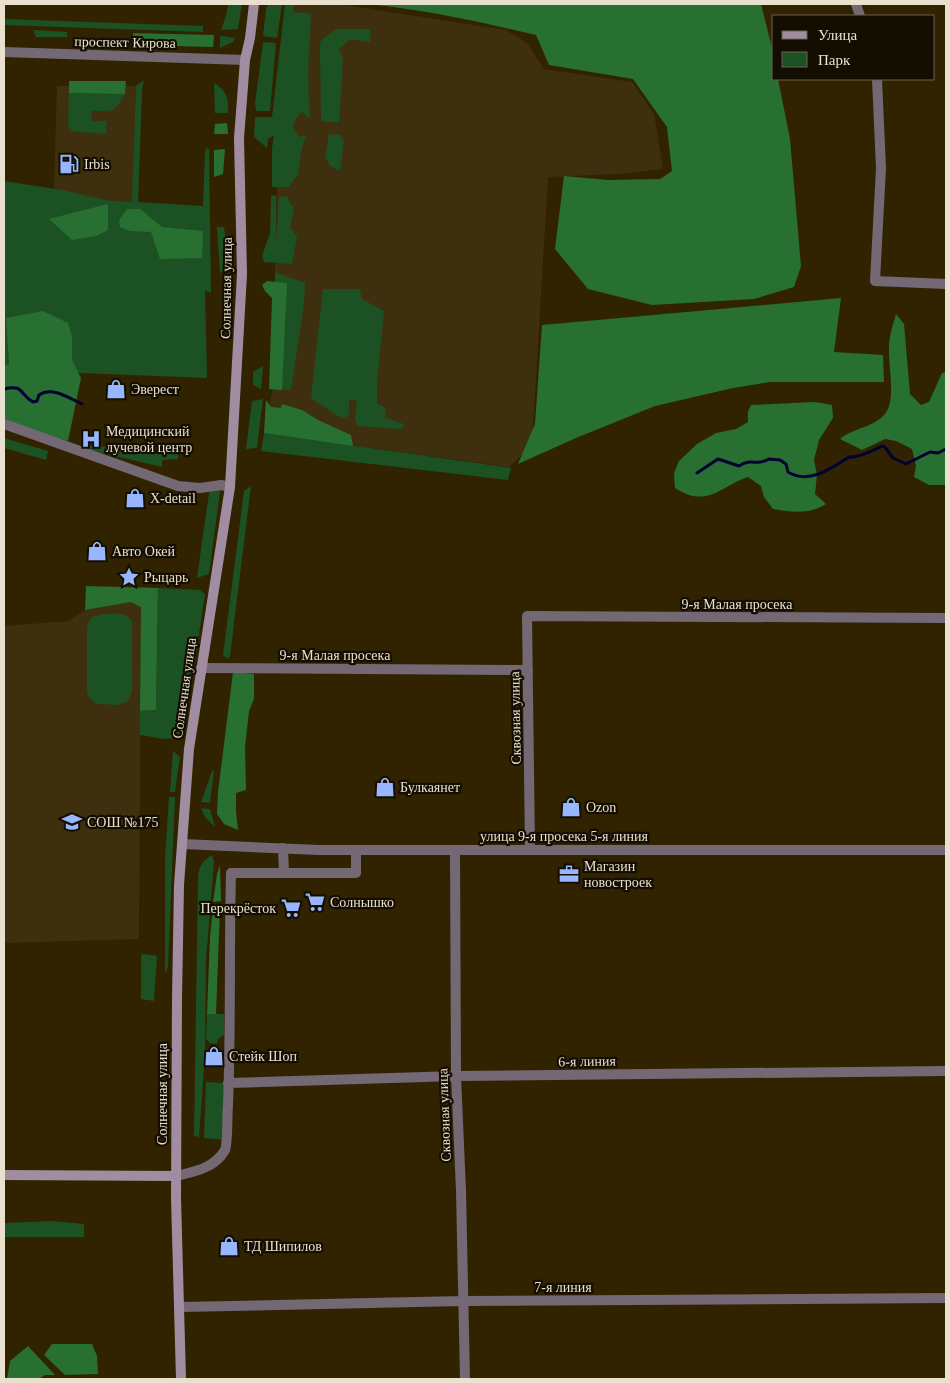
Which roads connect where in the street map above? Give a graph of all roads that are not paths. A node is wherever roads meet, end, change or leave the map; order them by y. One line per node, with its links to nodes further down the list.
1 (254, 4): 3 (main road, Солнечная улица)
2 (4, 52): 3 (street, проспект Кирова)
3 (245, 60): 7 (main road, Солнечная улица)
4 (877, 80): 5 (street)
5 (946, 284)
6 (4, 424): 7 (street)
7 (230, 487): 10 (main road, Солнечная улица)
8 (527, 616): 9 (street, 9-я Малая просека); 11 (street, Сквозная улица)
9 (946, 618)
10 (201, 668): 11 (street, 9-я Малая просека); 12 (main road, Солнечная улица)
11 (528, 670): 14 (street, Сквозная улица)
12 (182, 844): 13 (street, улица 9-я просека 5-я линия); 23 (main road, Солнечная улица)
13 (283, 848): 15 (street, улица 9-я просека 5-я линия); 18 (street)
14 (530, 849): 16 (street, улица 9-я просека 5-я линия); 17 (street, улица 9-я просека 5-я линия)
15 (356, 850): 16 (street, улица 9-я просека 5-я линия); 18 (street)
16 (455, 850): 20 (street, Сквозная улица)
17 (946, 850)
18 (284, 872): 21 (street)
19 (946, 1071): 20 (street, 6-я линия)
20 (456, 1076): 21 (street, 6-я линия); 25 (street, Сквозная улица)
21 (228, 1083): 23 (street)
22 (4, 1175): 23 (main road)
23 (176, 1176): 26 (main road, Солнечная улица)
24 (946, 1298): 25 (street, 7-я линия)
25 (463, 1301): 26 (street, 7-я линия); 28 (street, Сквозная улица)
26 (180, 1307): 27 (main road, Солнечная улица)
27 (181, 1379)
28 (465, 1379)

